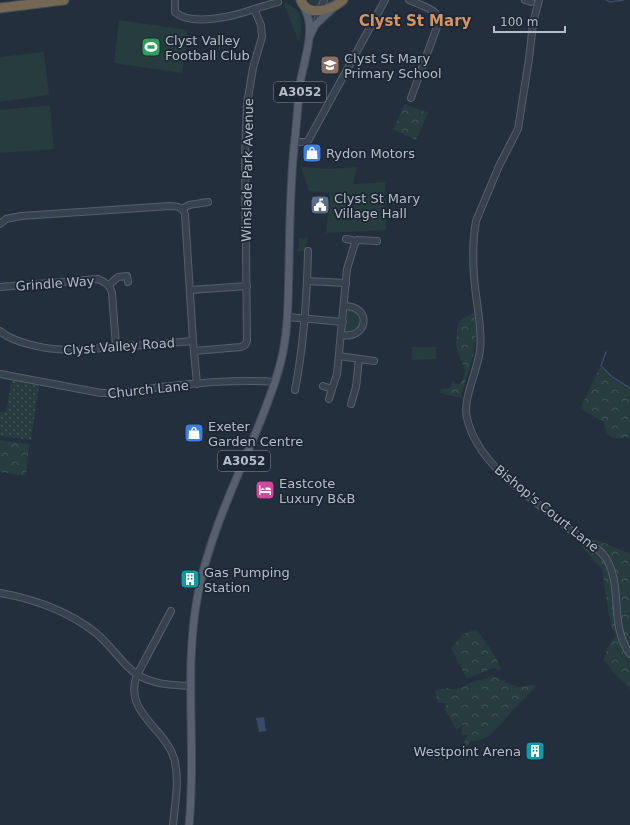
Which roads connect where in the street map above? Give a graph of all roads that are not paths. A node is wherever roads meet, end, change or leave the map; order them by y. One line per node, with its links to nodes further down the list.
1 (64, 0): 11 (highway)
2 (175, 0): 12 (street)
3 (324, 0): 13 (street)
4 (343, 0): 10 (highway)
5 (386, 0): 17 (street)
6 (409, 0): 16 (street)
7 (539, 0): 56 (street, Bishop's Court Lane)
8 (278, 2): 12 (street)
9 (303, 2): 13 (highway); 15 (main road, A3052)
10 (333, 7): 13 (highway); 14 (main road, A3052)
11 (0, 8)
12 (254, 9): 29 (street, Winslade Park Avenue)
13 (321, 11): 14 (street)
14 (315, 26): 15 (main road, A3052)
15 (308, 42): 17 (main road, A3052)
16 (411, 98)
17 (294, 142): 33 (main road, A3052)
18 (208, 202): 19 (street)
19 (182, 209): 20 (street); 31 (street, Clyst Valley Road)
20 (0, 224)
21 (346, 239): 23 (street)
22 (377, 241): 23 (street)
23 (355, 242): 27 (street)
24 (308, 251): 26 (street)
25 (128, 276): 28 (street, Grindle Way)
26 (307, 281): 27 (street); 34 (street)
27 (346, 283): 32 (street)
28 (109, 285): 30 (street, Grindle Way); 39 (street, Grindle Way)
29 (247, 286): 31 (street); 40 (street, Winslade Park Avenue)
30 (0, 287)
31 (190, 290): 38 (street, Clyst Valley Road)
32 (344, 306): 35 (street); 37 (street)
33 (288, 317): 34 (street); 47 (main road, A3052)
34 (304, 319): 35 (street); 46 (street)
35 (343, 322): 37 (street)
36 (0, 331): 39 (street, Clyst Valley Road)
37 (341, 336): 41 (street)
38 (193, 341): 39 (street, Clyst Valley Road); 40 (street, Clyst Valley Road)
39 (116, 347)
40 (194, 351): 48 (street, Clyst Valley Road)
41 (339, 356): 42 (street); 50 (street)
42 (359, 359): 43 (street); 53 (street)
43 (374, 361)
44 (0, 374): 48 (street, Church Lane)
45 (289, 377): 46 (street)
46 (297, 379): 51 (street)
47 (274, 382): 48 (street, Church Lane); 58 (main road, A3052)
48 (197, 384)
49 (323, 386): 50 (street)
50 (332, 389): 52 (street)
51 (295, 390)
52 (329, 399)
53 (351, 404)
54 (0, 592): 57 (street)
55 (171, 611): 57 (street)
56 (630, 654)
57 (137, 675): 58 (street); 59 (street)
58 (190, 686): 60 (main road, A3052)
59 (173, 825)
60 (189, 825)

